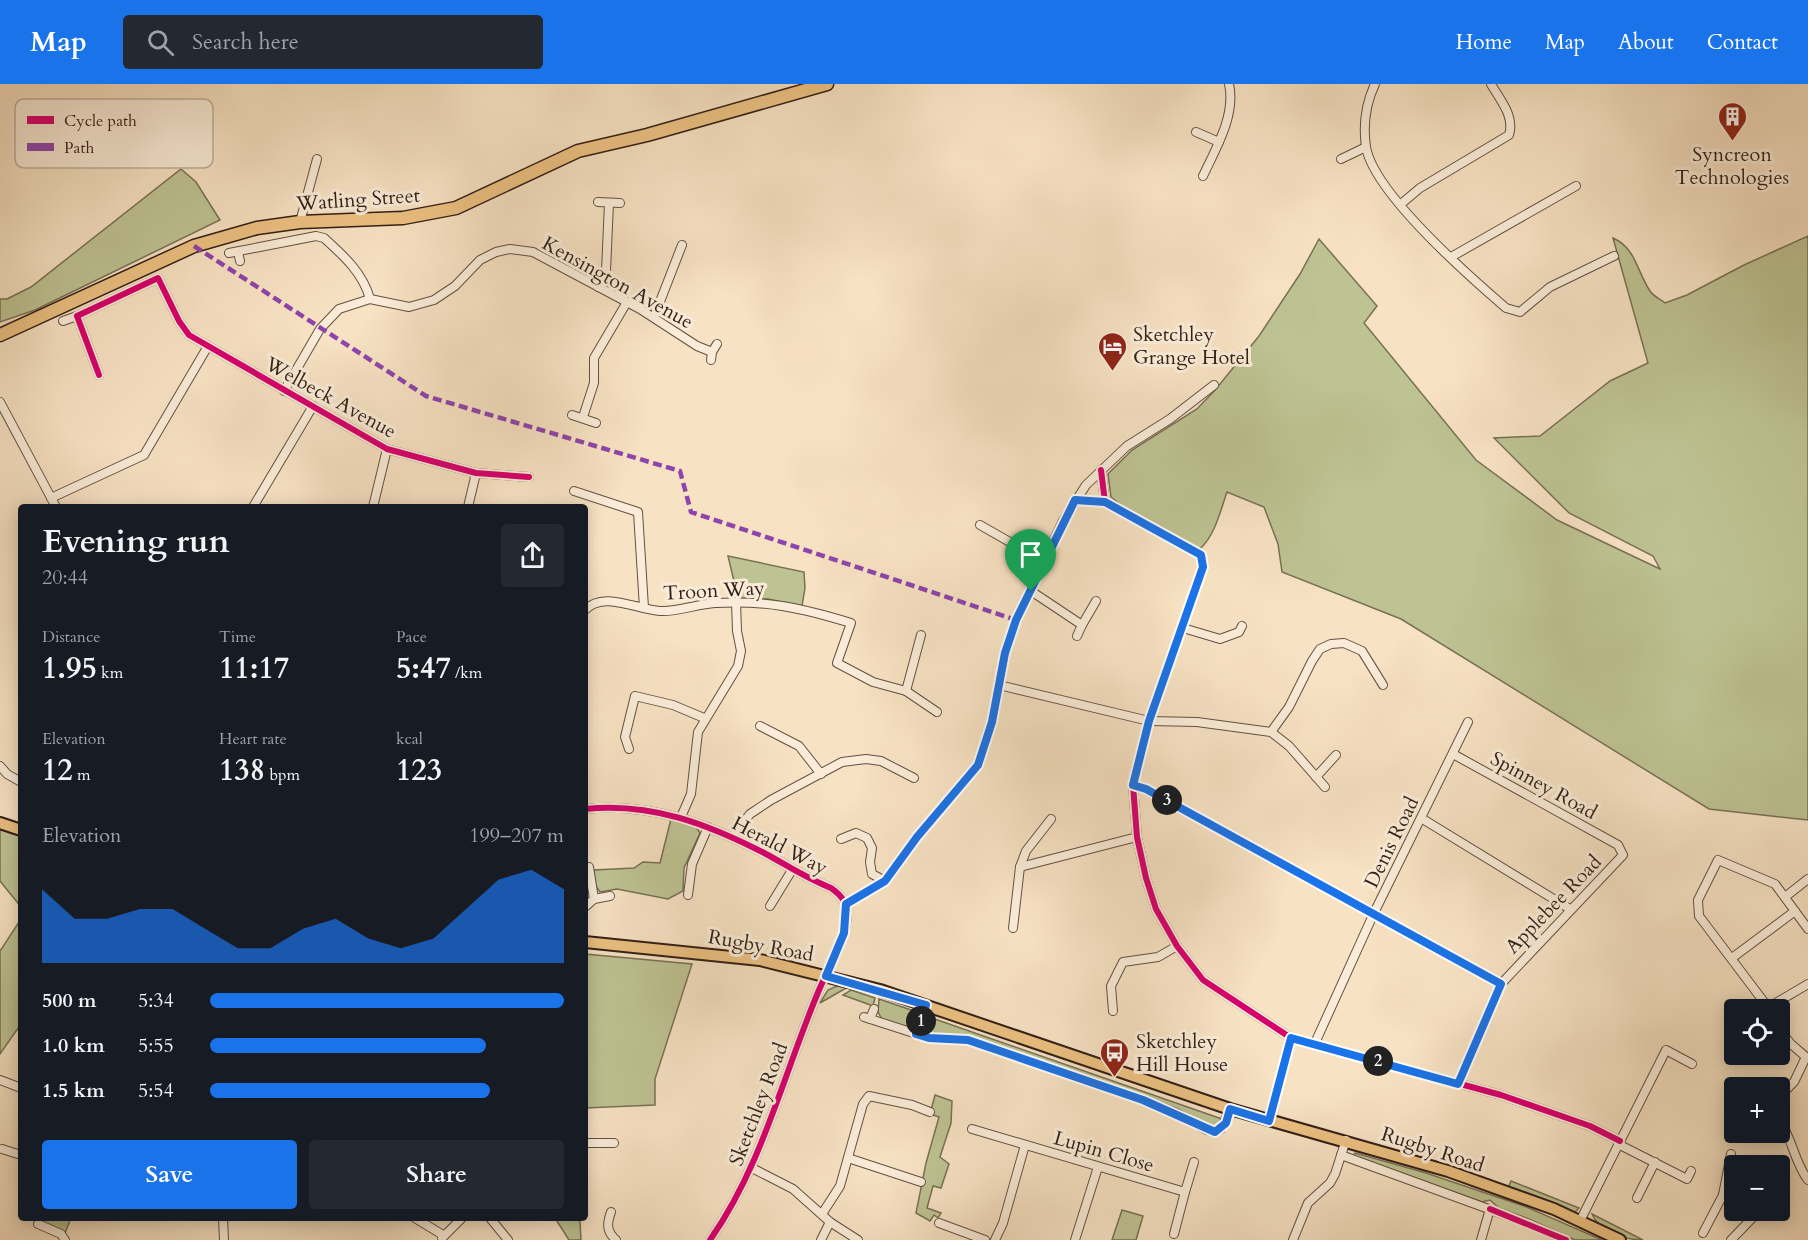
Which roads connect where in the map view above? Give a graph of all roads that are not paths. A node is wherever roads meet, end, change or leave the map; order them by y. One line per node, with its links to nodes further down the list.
1 (827, 84): 16 (highway, Watling Street)
2 (1229, 84): 6 (street)
3 (1375, 84): 7 (street)
4 (1491, 84): 15 (street)
5 (1196, 132): 6 (street)
6 (1219, 141): 10 (street)
7 (1366, 147): 9 (street); 15 (street)
8 (317, 159): 16 (street)
9 (1341, 159)
10 (1203, 176)
11 (1576, 186): 21 (street)
12 (598, 202): 13 (street)
13 (609, 203): 14 (street); 23 (street)
14 (620, 203)
15 (1401, 204): 21 (street)
16 (300, 222): 29 (highway, Watling Street)
17 (682, 245): 27 (street)
18 (238, 252): 19 (street); 22 (street); 24 (street)
19 (229, 253)
20 (1614, 256): 21 (street)
21 (1451, 257)
22 (240, 261)
23 (597, 287): 24 (street, Kensington Avenue); 25 (street, Kensington Avenue)
24 (370, 299): 34 (street, Kensington Avenue)
25 (627, 302): 27 (street, Kensington Avenue); 38 (street)
26 (77, 316): 28 (street); 31 (street, Welbeck Avenue); 32 (street)
27 (654, 317): 30 (street, Kensington Avenue)
28 (63, 321)
29 (0, 335)
30 (717, 344)
31 (208, 346): 34 (street, Welbeck Avenue); 45 (street)
32 (99, 375)
33 (1214, 385): 41 (street)
34 (284, 391): 36 (street, Welbeck Avenue)
35 (0, 402): 45 (street)
36 (313, 406): 40 (street, Welbeck Avenue); 49 (street)
37 (572, 415): 38 (street)
38 (583, 417): 39 (street)
39 (596, 423)
40 (387, 449): 42 (street, Welbeck Avenue); 50 (street)
41 (1101, 470): 46 (street); 47 (street)
42 (476, 473): 43 (street, Welbeck Avenue); 51 (street)
43 (529, 477)
44 (574, 491): 58 (street)
45 (51, 498): 48 (street)
46 (1075, 500): 47 (street); 53 (street)
47 (1105, 502): 61 (street)
48 (54, 504)
49 (254, 504)
50 (374, 504)
51 (469, 504)
52 (980, 525): 53 (street)
53 (1045, 562): 54 (street)
54 (1031, 591): 59 (street); 64 (street)
55 (1096, 601): 59 (street)
56 (736, 602): 58 (street, Troon Way); 66 (street, Troon Way); 68 (street)
57 (588, 605): 58 (street, Troon Way)
58 (644, 608)
59 (1082, 625): 63 (street)
60 (1242, 626): 61 (street)
61 (1183, 628): 69 (street)
62 (921, 635): 66 (street)
63 (1077, 636)
64 (999, 685): 69 (street); 98 (street)
65 (1383, 685): 72 (street)
66 (906, 690): 67 (street)
67 (937, 712)
68 (704, 718): 73 (street); 84 (street)
69 (1149, 721): 72 (street); 81 (street)
70 (1468, 722): 74 (street, Denis Road)
71 (760, 726): 77 (street)
72 (1271, 732): 78 (street)
73 (629, 749)
74 (1453, 754): 85 (street, Denis Road); 93 (street, Spinney Road)
75 (1336, 755): 78 (street)
76 (0, 766): 80 (street)
77 (820, 774): 79 (street); 90 (street)
78 (1316, 777): 82 (street)
79 (914, 778)
80 (18, 781)
81 (1133, 785): 91 (street); 108 (street)
82 (1325, 787)
83 (588, 809): 84 (street, Herald Way)
84 (681, 817): 88 (street, Herald Way)
85 (1421, 818): 106 (street); 108 (street, Denis Road)
86 (1051, 819): 95 (street)
87 (0, 823): 89 (main road)
88 (708, 827): 90 (street, Herald Way); 99 (street)
89 (18, 829)
90 (732, 837): 96 (street, Herald Way)
91 (1137, 837): 95 (street); 112 (street)
92 (841, 839): 98 (street)
93 (1618, 845): 106 (street, Applebee Road)
94 (589, 867): 102 (street)
95 (1020, 867): 109 (street)
96 (792, 870): 104 (street, Herald Way); 105 (street)
97 (1808, 879): 101 (street)
98 (885, 881): 104 (street)
99 (688, 895)
100 (610, 896): 102 (street)
101 (1785, 897): 107 (street); 113 (street)
102 (594, 899): 103 (street)
103 (588, 904)
104 (846, 904): 114 (street)
105 (770, 906)
106 (1570, 909): 115 (street, Applebee Road)
107 (1795, 911): 110 (street); 113 (street)
108 (1373, 915): 115 (street); 124 (street, Denis Road)
109 (1013, 927)
110 (1808, 929)
111 (588, 942): 114 (main road, Rugby Road)
112 (1177, 946): 121 (street); 123 (street)
113 (1732, 958): 117 (street)
114 (826, 976): 119 (main road, Rugby Road); 150 (street, Sketchley Road)
115 (1501, 984): 129 (street, Applebee Road)
116 (1808, 984): 118 (street)
117 (1762, 999)
118 (1784, 999)
119 (926, 1005): 122 (street); 132 (main road, Rugby Road)
120 (874, 1009): 122 (street)
121 (1113, 1011)
122 (916, 1034): 132 (street)
123 (1291, 1038): 124 (street); 134 (street)
124 (1315, 1043): 129 (street)
125 (1790, 1043): 126 (street)
126 (1807, 1056): 130 (street)
127 (1692, 1064): 140 (street)
128 (0, 1080): 131 (street)
129 (1458, 1084): 140 (street)
130 (1790, 1086)
131 (18, 1087)
132 (1230, 1109): 134 (main road, Rugby Road)
133 (930, 1112): 146 (street)
134 (1269, 1121): 137 (main road, Rugby Road)
135 (972, 1129): 141 (street, Lupin Close)
136 (1790, 1138): 152 (street)
137 (1346, 1140): 145 (street); 164 (main road, Rugby Road)
138 (588, 1143): 139 (street)
139 (615, 1143)
140 (1619, 1143): 148 (street); 164 (street)
141 (1025, 1145): 149 (street, Lupin Close); 180 (street)
142 (2, 1149): 143 (street)
143 (18, 1154)
144 (1731, 1154): 155 (street)
145 (1341, 1155): 157 (street); 182 (street)
146 (848, 1158): 153 (street); 159 (street)
147 (1194, 1162): 154 (street)
148 (1655, 1162): 151 (street); 156 (street)
149 (1098, 1167): 154 (street, Lupin Close); 181 (street)
150 (752, 1168): 159 (street); 176 (street, Sketchley Road)
151 (1691, 1172)
152 (1808, 1180)
153 (921, 1182)
154 (1185, 1192): 170 (street)
155 (1723, 1195): 169 (street)
156 (1636, 1198)
157 (1490, 1209): 183 (street); 184 (street)
158 (611, 1212): 175 (street)
159 (822, 1214): 166 (street)
160 (223, 1221): 173 (street)
161 (420, 1221): 171 (street)
162 (459, 1221): 171 (street)
163 (492, 1221): 174 (street)
164 (1580, 1221): 185 (main road, Rugby Road)
165 (1750, 1221): 186 (street)
166 (830, 1222): 177 (street); 178 (street)
167 (939, 1223): 179 (street)
168 (38, 1224): 172 (street)
169 (1703, 1233)
170 (1174, 1234)
171 (442, 1238)
172 (65, 1240)
173 (224, 1240)
174 (508, 1240)
175 (616, 1240)
176 (710, 1240)
177 (821, 1240)
178 (858, 1240)
179 (986, 1240)
180 (995, 1240)
181 (1075, 1240)
182 (1293, 1240)
183 (1481, 1240)
184 (1566, 1240)
185 (1620, 1240)
186 (1731, 1240)

